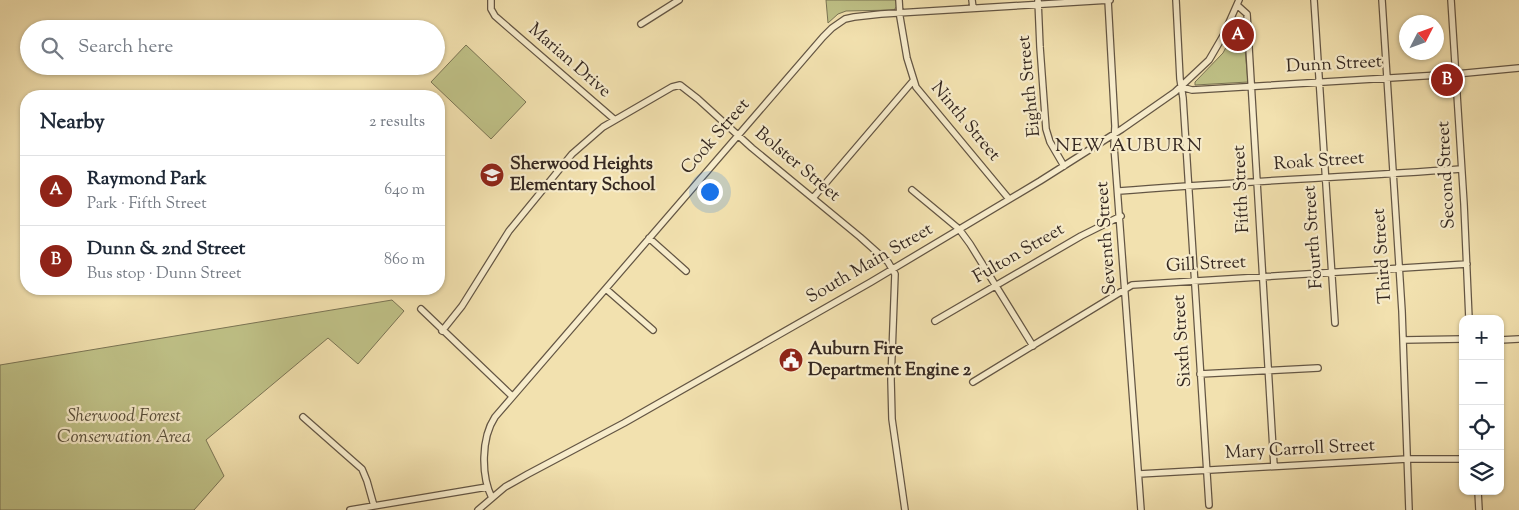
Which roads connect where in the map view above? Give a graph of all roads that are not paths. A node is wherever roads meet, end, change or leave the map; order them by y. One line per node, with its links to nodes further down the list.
1 (491, 0): 22 (street, Marian Drive)
2 (679, 0): 14 (street)
3 (899, 0): 13 (street, Ninth Street)
4 (972, 0): 12 (street)
5 (1108, 0): 10 (street, Cook Street); 23 (street, Seventh Street)
6 (1176, 0): 21 (street, Sixth Street)
7 (1314, 0): 19 (street, Fourth Street)
8 (1382, 0): 17 (street, Third Street)
9 (1451, 0): 16 (street, Second Street)
10 (1038, 2): 12 (street, Cook Street); 25 (street, Eighth Street)
11 (1238, 2): 20 (street, Fifth Street); 21 (street, South Main Street)
12 (973, 8): 13 (street, Cook Street)
13 (900, 13): 18 (street, Ninth Street); 24 (street, Cook Street)
14 (641, 24)
15 (1519, 68): 16 (street, Dunn Street)
16 (1456, 74): 17 (street, Dunn Street); 26 (street, Second Street)
17 (1388, 77): 19 (street, Dunn Street); 27 (street, Third Street)
18 (913, 81): 33 (street); 34 (street, Ninth Street)
19 (1319, 82): 20 (street, Dunn Street); 28 (street, Fourth Street)
20 (1252, 85): 21 (street, Dunn Street); 29 (street, Fifth Street)
21 (1181, 86): 23 (street, South Main Street); 30 (street, Sixth Street)
22 (615, 120): 24 (street, Bolster Street); 53 (street)
23 (1115, 134): 25 (street, South Main Street); 32 (street, Seventh Street)
24 (738, 135): 33 (street, Bolster Street); 37 (street, Cook Street)
25 (1064, 166): 34 (street, South Main Street)
26 (1461, 169): 27 (street, Roak Street); 38 (street, Second Street)
27 (1393, 174): 28 (street, Roak Street); 39 (street, Third Street)
28 (1325, 177): 29 (street, Roak Street); 42 (street, Fourth Street)
29 (1257, 182): 30 (street, Roak Street); 43 (street, Fifth Street)
30 (1188, 185): 32 (street, Roak Street); 44 (street, Sixth Street)
31 (912, 190): 36 (street)
32 (1119, 191): 35 (street, Seventh Street)
33 (813, 198): 40 (street, Bolster Street)
34 (1009, 198): 36 (street, South Main Street)
35 (1121, 216): 45 (street, Fulton Street); 47 (street, Seventh Street)
36 (959, 229): 40 (street, South Main Street); 45 (street)
37 (650, 238): 41 (street); 46 (street, Cook Street)
38 (1467, 264): 39 (street, Gill Street); 49 (street, Second Street)
39 (1399, 268): 42 (street, Gill Street); 56 (street, Third Street)
40 (893, 269): 72 (street, South Main Street); 79 (street)
41 (686, 271)
42 (1332, 272): 43 (street, Gill Street); 51 (street, Fourth Street)
43 (1262, 276): 44 (street, Gill Street); 60 (street, Fifth Street)
44 (1194, 281): 47 (street, Gill Street); 61 (street, Sixth Street)
45 (995, 285): 50 (street, Fulton Street); 58 (street)
46 (606, 289): 52 (street); 63 (street, Cook Street)
47 (1126, 289): 58 (street, Gill Street); 69 (street, Seventh Street)
48 (421, 310): 53 (street)
49 (1469, 315)
50 (935, 321)
51 (1335, 323)
52 (653, 330)
53 (442, 331): 63 (street)
54 (1459, 339): 56 (street)
55 (1519, 339): 57 (street)
56 (1403, 340): 65 (street, Third Street)
57 (1504, 340)
58 (1033, 346): 62 (street, Gill Street)
59 (1318, 368): 60 (street)
60 (1269, 371): 61 (street); 67 (street, Fifth Street)
61 (1200, 374): 68 (street, Sixth Street)
62 (973, 382)
63 (512, 396): 70 (street, Cook Street)
64 (303, 417): 75 (street)
65 (1407, 459): 66 (street, Mary Carroll Street); 67 (street, Mary Carroll Street); 81 (street, Third Street)
66 (1459, 459)
67 (1274, 466): 68 (street, Mary Carroll Street)
68 (1206, 470): 69 (street, Mary Carroll Street); 74 (street, Sixth Street)
69 (1139, 474): 80 (street, Seventh Street)
70 (487, 487): 72 (street, Cook Street); 73 (street)
71 (1478, 495): 82 (street)
72 (492, 498): 78 (street, South Main Street)
73 (395, 503): 75 (street); 77 (street)
74 (1209, 505)
75 (374, 506): 76 (street)
76 (350, 510)
77 (397, 510)
78 (478, 510)
79 (905, 510)
80 (1141, 510)
81 (1409, 510)
82 (1479, 510)

